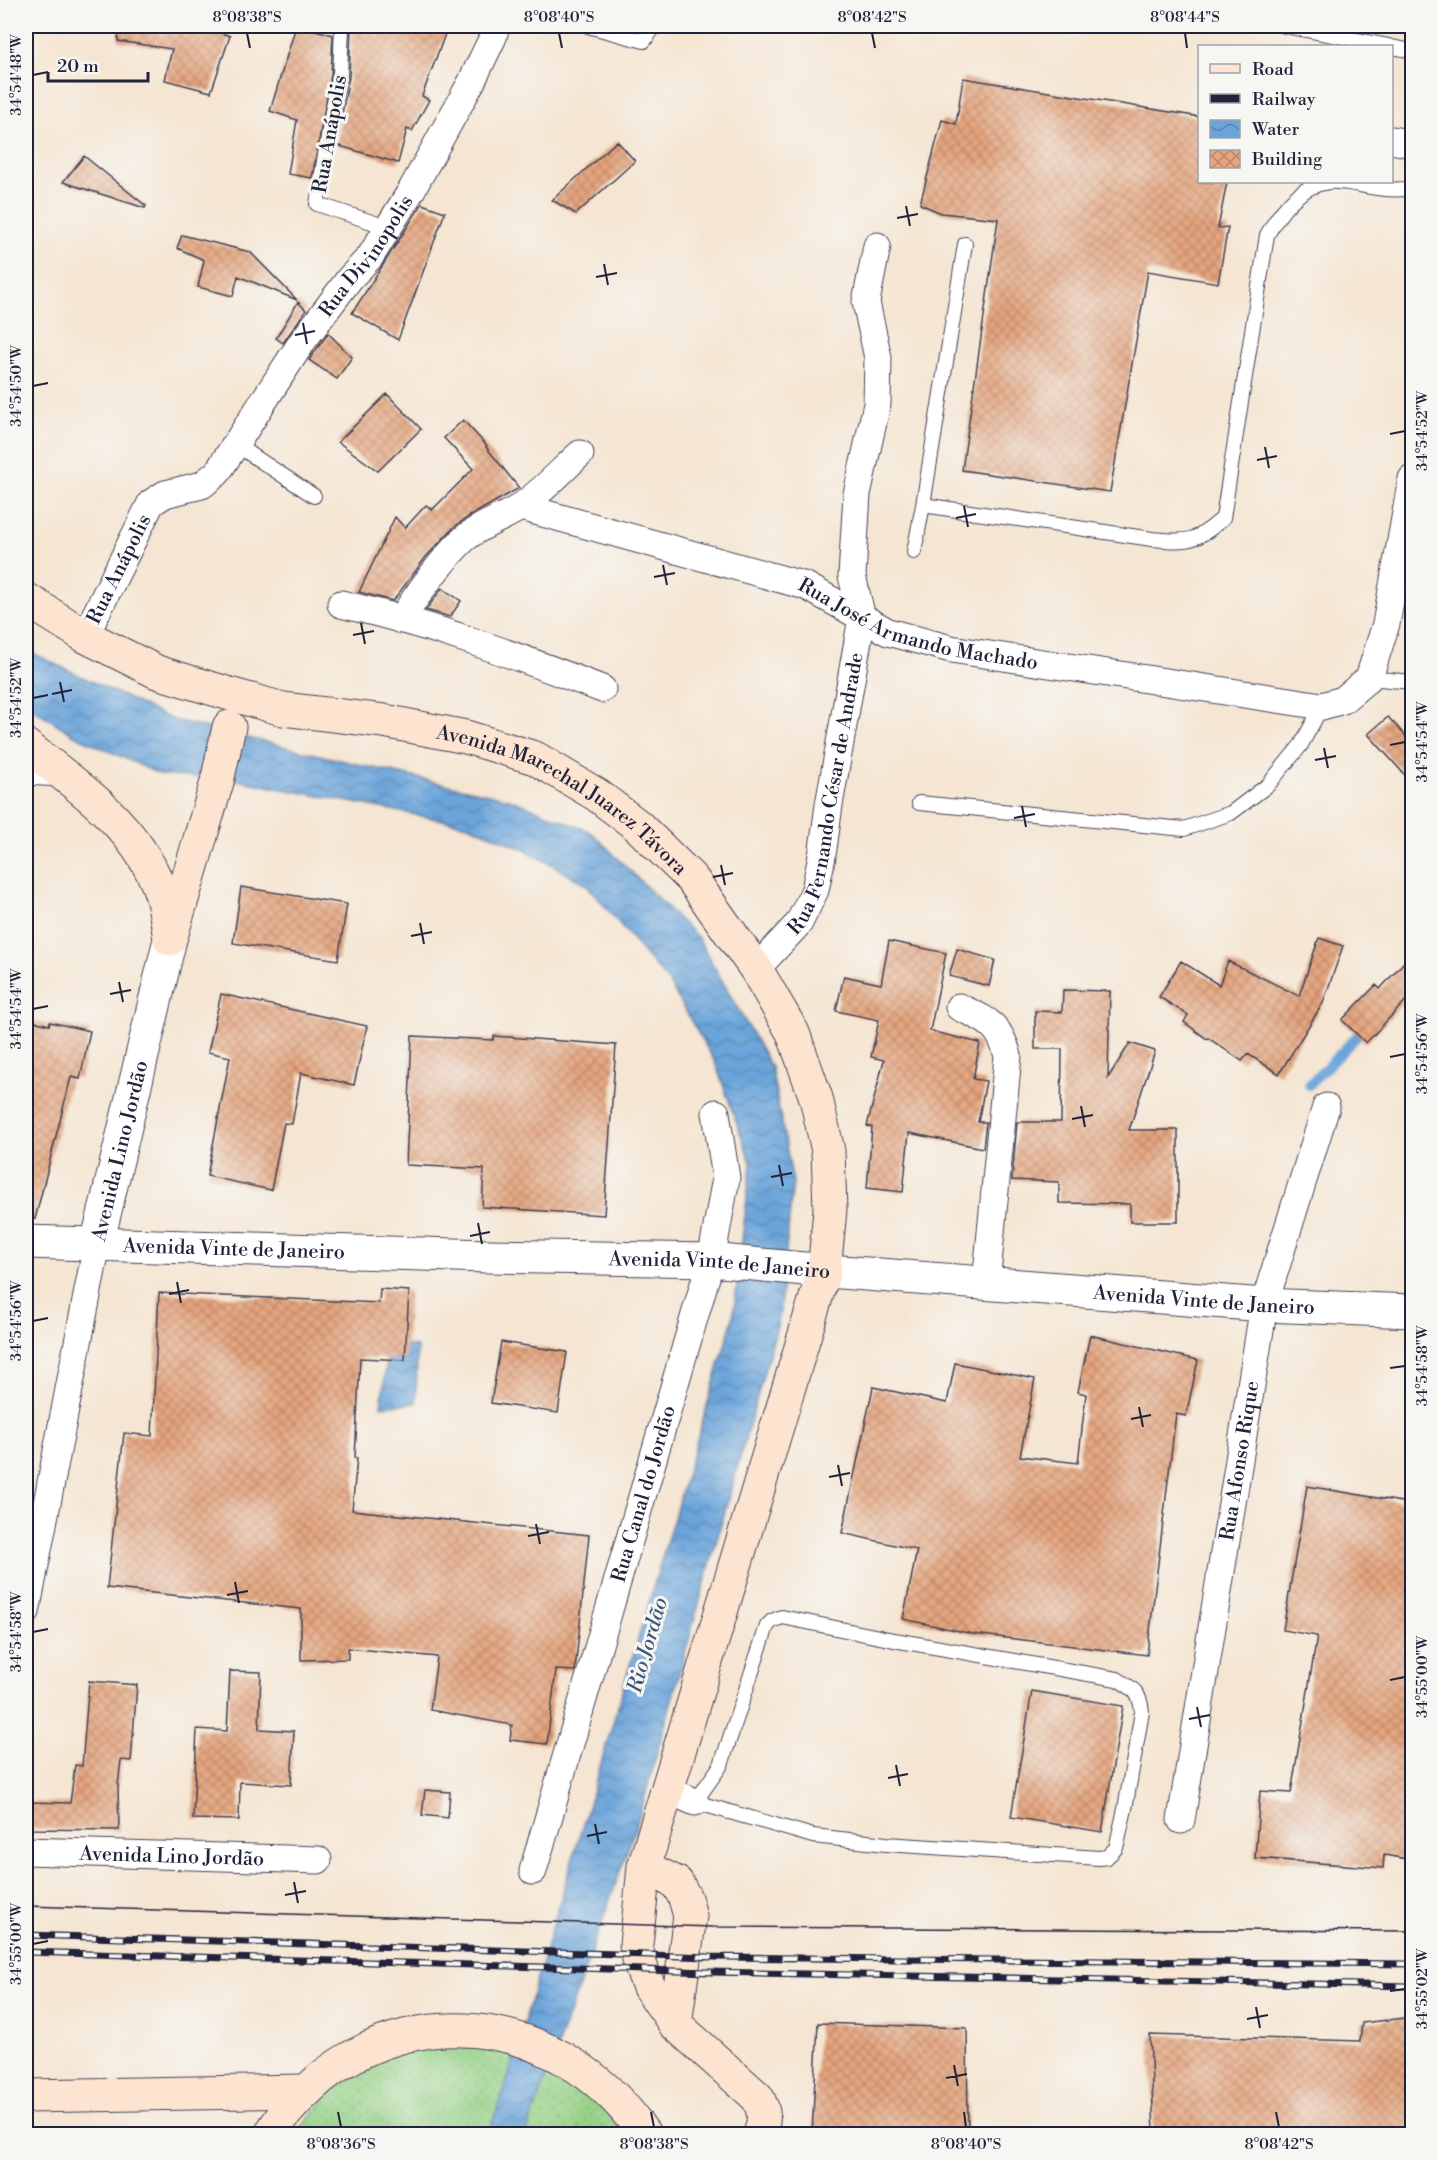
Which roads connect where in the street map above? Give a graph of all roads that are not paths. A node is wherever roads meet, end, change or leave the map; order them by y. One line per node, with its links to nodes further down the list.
1 (342, 26): 14 (lane, Rua Anápolis)
2 (588, 26): 3 (lane)
3 (655, 26)
4 (1285, 26): 6 (lane)
5 (497, 29): 14 (street, Rua Divinopolis)
6 (1380, 45)
7 (1393, 48): 8 (lane)
8 (1413, 51)
9 (1393, 140): 10 (street)
10 (1413, 144)
11 (1326, 183): 22 (lane)
12 (1338, 183): 13 (lane)
13 (1413, 188)
14 (387, 227): 17 (street, Rua Divinopolis)
15 (965, 244): 22 (lane)
16 (877, 246): 27 (street, Rua Fernando César de Andrade)
17 (236, 444): 20 (lane); 21 (street, Rua Divinopolis)
18 (580, 454): 23 (street)
19 (1413, 479): 30 (street)
20 (314, 496)
21 (151, 503): 29 (street, Rua Anápolis)
22 (923, 505): 24 (lane)
23 (521, 507): 27 (street, Rua José Armando Machado); 28 (street)
24 (914, 552)
25 (26, 599): 29 (main road, Avenida Marechal Juarez Távora)
26 (341, 604): 28 (street)
27 (862, 618): 33 (street, Rua José Armando Machado); 40 (street, Rua Fernando César de Andrade)
28 (401, 620): 32 (street)
29 (85, 636): 34 (main road, Avenida Marechal Juarez Távora)
30 (1369, 678): 31 (lane); 33 (street)
31 (1413, 682)
32 (602, 689)
33 (1322, 706): 38 (lane)
34 (231, 711): 39 (main road, Avenida Lino Jordão); 40 (main road, Avenida Marechal Juarez Távora)
35 (26, 746): 37 (main road)
36 (26, 771): 37 (street)
37 (62, 773): 39 (main road)
38 (919, 803)
39 (170, 939): 45 (street, Avenida Lino Jordão)
40 (756, 969): 47 (main road, Avenida Marechal Juarez Távora)
41 (959, 1007): 48 (street)
42 (1326, 1107): 49 (street, Rua Afonso Rique)
43 (716, 1113): 46 (street, Rua Canal do Jordão)
44 (26, 1242): 45 (street, Avenida Vinte de Janeiro)
45 (97, 1244): 46 (street, Avenida Vinte de Janeiro); 51 (street, Avenida Lino Jordão)
46 (717, 1261): 47 (street, Avenida Vinte de Janeiro); 57 (street, Rua Canal do Jordão)
47 (820, 1271): 48 (street, Avenida Vinte de Janeiro); 52 (main road)
48 (986, 1284): 49 (street, Avenida Vinte de Janeiro)
49 (1264, 1305): 50 (street, Avenida Vinte de Janeiro); 53 (street, Rua Afonso Rique)
50 (1413, 1311)
51 (26, 1612)
52 (681, 1796): 52 (lane); 56 (main road)
53 (1180, 1820)
54 (26, 1851): 55 (street, Avenida Lino Jordão)
55 (318, 1860)
56 (644, 1867): 58 (main road); 58 (main road)
57 (532, 1871)
58 (675, 2024): 63 (main road)
59 (305, 2091): 60 (main road); 61 (main road); 62 (main road)
60 (26, 2096)
61 (271, 2134)
62 (644, 2134)
63 (760, 2134)

